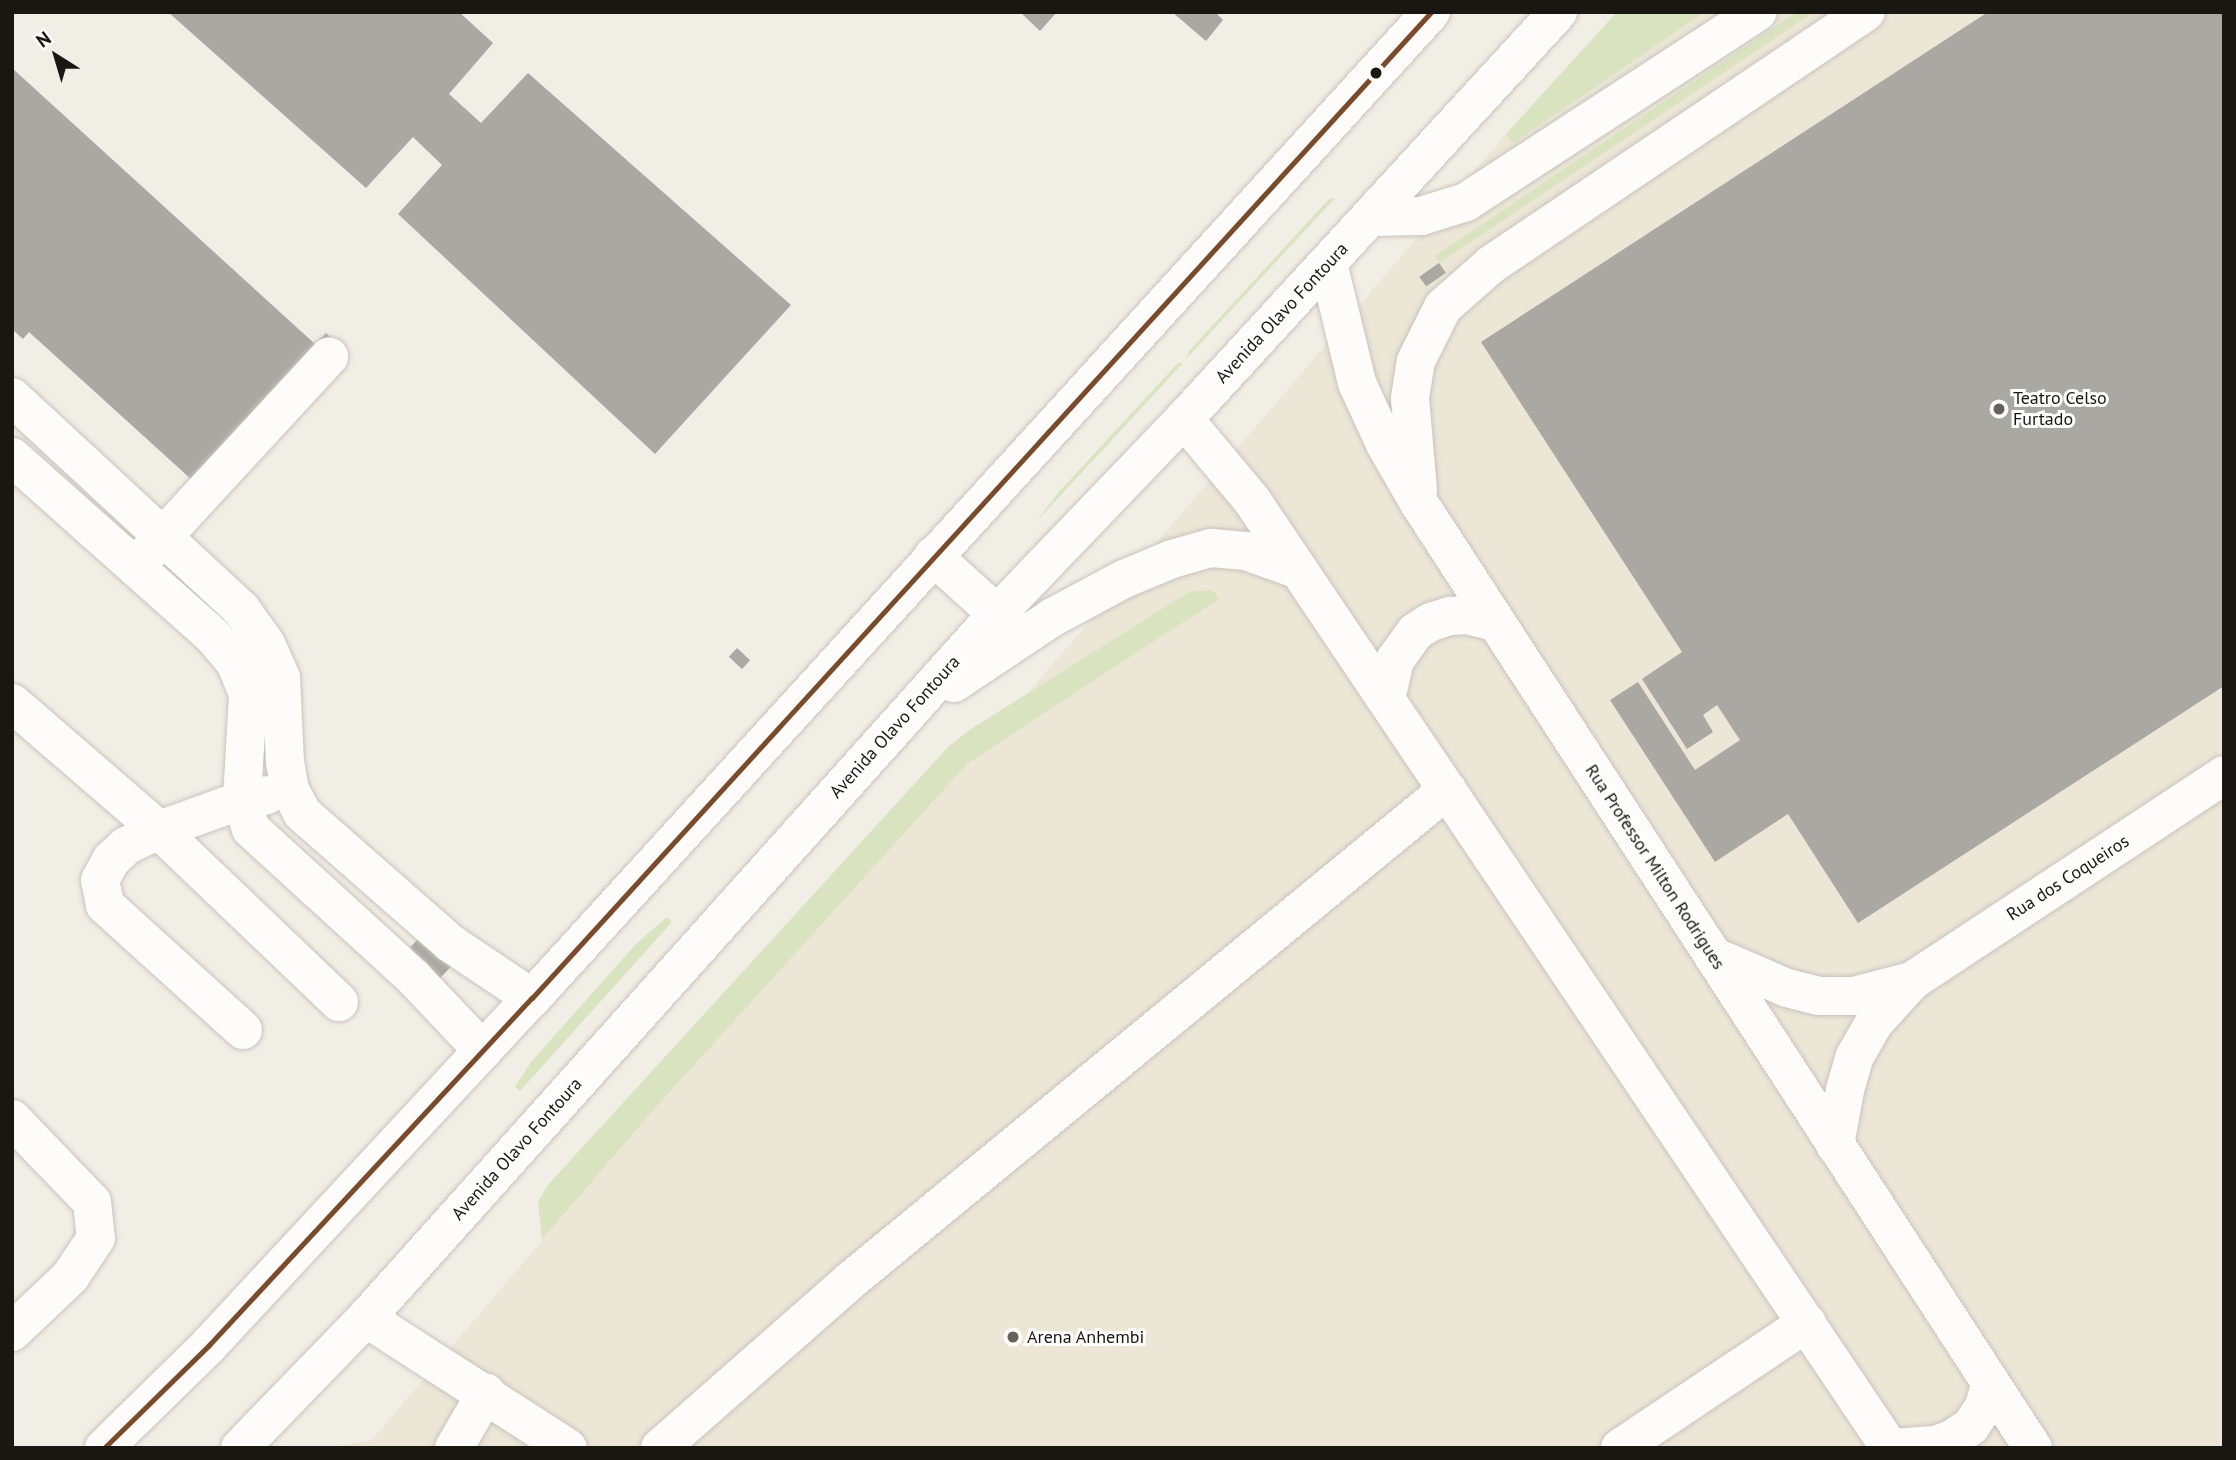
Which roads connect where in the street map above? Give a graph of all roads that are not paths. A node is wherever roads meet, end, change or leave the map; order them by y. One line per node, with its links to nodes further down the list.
1 (1431, 12): 14 (main road)
2 (1558, 12): 5 (main road, Avenida Olavo Fontoura)
3 (1758, 12): 5 (main road)
4 (1866, 12): 12 (main road)
5 (1371, 217): 6 (main road, Avenida Olavo Fontoura)
6 (1328, 263): 9 (main road, Avenida Olavo Fontoura); 12 (main road, Rua Professor Milton Rodrigues)
7 (329, 357): 13 (main road)
8 (12, 397): 10 (main road)
9 (1184, 419): 16 (main road); 17 (main road, Avenida Olavo Fontoura)
10 (68, 449): 11 (main road); 13 (main road)
11 (25, 469): 15 (main road)
12 (1419, 503): 18 (main road, Rua Professor Milton Rodrigues)
13 (163, 536): 15 (main road); 23 (main road)
14 (933, 556): 17 (main road); 29 (main road)
15 (135, 567): 25 (main road)
16 (1299, 570): 19 (main road); 21 (main road)
17 (997, 614): 21 (main road, Avenida Olavo Fontoura)
18 (1496, 622): 19 (main road); 27 (main road, Rua Professor Milton Rodrigues)
19 (1385, 699): 24 (main road)
20 (12, 702): 26 (main road)
21 (905, 715): 36 (main road, Avenida Olavo Fontoura)
22 (2224, 775): 28 (main road, Rua dos Coqueiros)
23 (290, 790): 25 (main road); 29 (main road)
24 (1447, 790): 37 (main road); 44 (main road)
25 (242, 800): 26 (main road); 32 (main road)
26 (159, 830): 30 (main road); 31 (main road)
27 (1713, 956): 28 (main road); 34 (main road, Rua Professor Milton Rodrigues)
28 (1912, 981): 34 (main road)
29 (532, 998): 32 (main road)
30 (340, 1002)
31 (243, 1030)
32 (483, 1051): 40 (main road)
33 (12, 1118): 35 (main road)
34 (1835, 1145): 38 (main road, Rua Professor Milton Rodrigues)
35 (14, 1317)
36 (366, 1318): 39 (main road); 41 (main road, Avenida Olavo Fontoura)
37 (1807, 1324): 45 (main road); 46 (main road)
38 (1990, 1384): 46 (main road); 47 (main road, Rua Professor Milton Rodrigues)
39 (486, 1393): 42 (main road); 43 (main road)
40 (104, 1448)
41 (240, 1448)
42 (454, 1448)
43 (568, 1448)
44 (660, 1448)
45 (1620, 1448)
46 (1891, 1448)
47 (2033, 1448)

